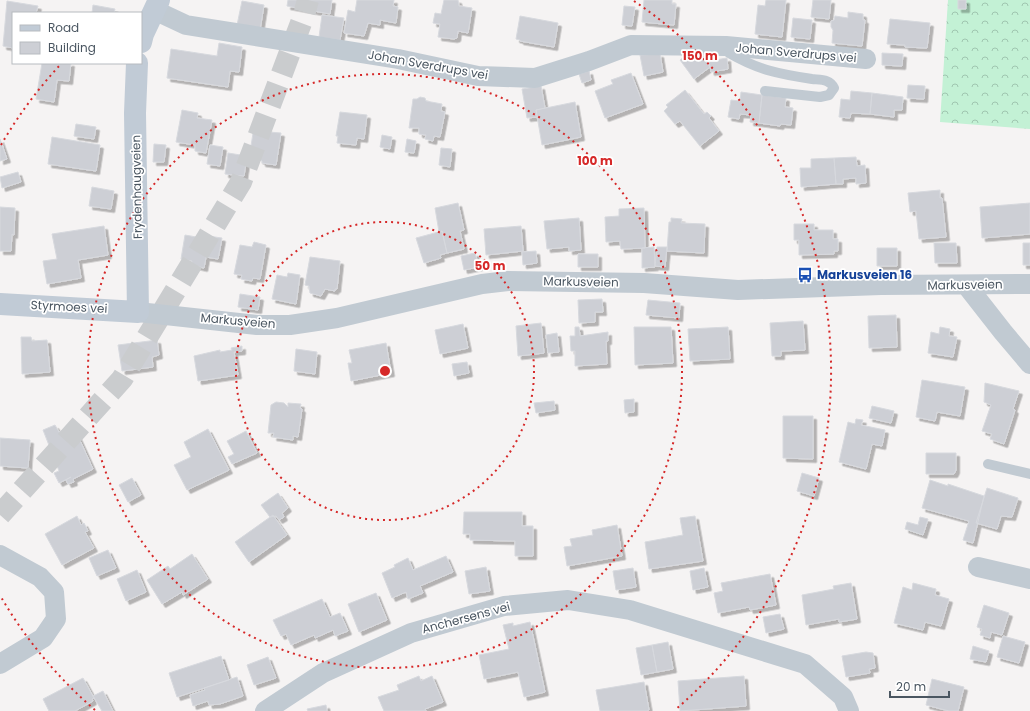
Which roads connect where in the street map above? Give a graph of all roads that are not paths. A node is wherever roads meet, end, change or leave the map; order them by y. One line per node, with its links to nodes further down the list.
1 (156, 5): 2 (main road); 3 (street, Johan Sverdrups vei)
2 (142, 40)
3 (726, 46): 4 (street, Johan Sverdrups vei); 6 (lane, Johan Sverdrups vei)
4 (866, 59)
5 (137, 64): 10 (main road, Frydenhaugveien)
6 (765, 91)
7 (1030, 284): 8 (street, Markusveien)
8 (968, 286): 10 (street, Markusveien); 11 (street)
9 (0, 304): 10 (main road, Styrmoes vei)
10 (138, 312)
11 (1030, 364)
12 (988, 464): 13 (lane)
13 (1030, 474)
14 (0, 555): 17 (street)
15 (978, 567): 16 (street)
16 (1030, 579)
17 (0, 664)
18 (265, 711): 19 (street, Anchersens vei)
19 (849, 711)

